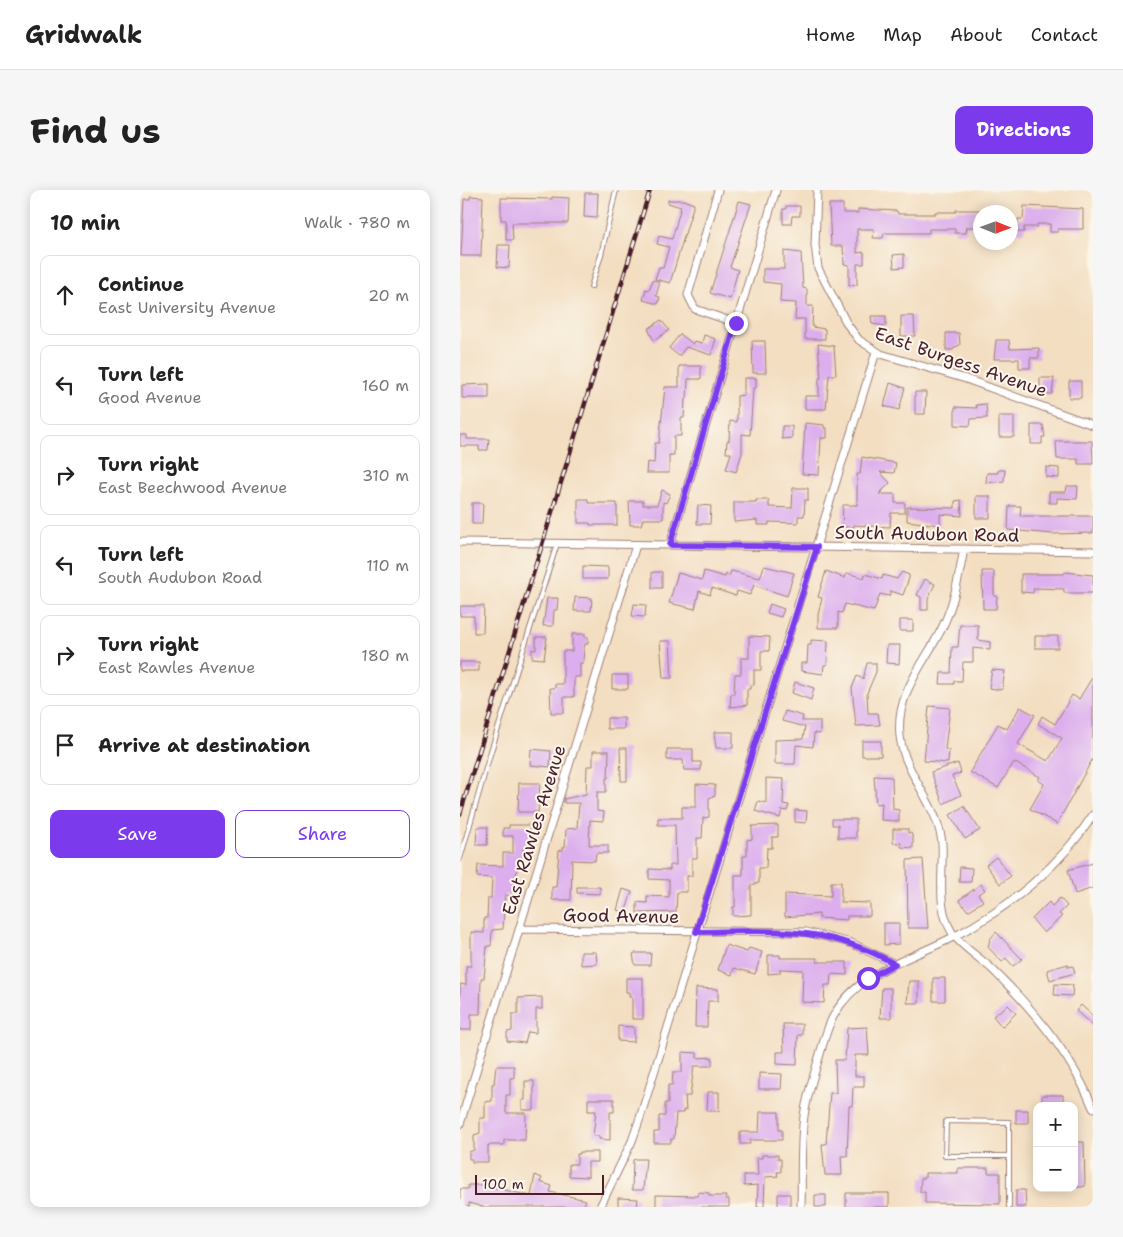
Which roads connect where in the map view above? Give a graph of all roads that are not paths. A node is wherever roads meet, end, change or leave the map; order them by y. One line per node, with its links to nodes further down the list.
1 (616, 190): 5 (lane)
2 (718, 190): 6 (street)
3 (776, 190): 6 (street)
4 (817, 190): 7 (street, East Burgess Avenue)
5 (591, 286)
6 (736, 323): 12 (street)
7 (876, 352): 8 (street, East Burgess Avenue); 13 (street)
8 (1093, 425)
9 (460, 542): 10 (street, South Audubon Road)
10 (557, 544): 11 (street, South Audubon Road); 17 (lane)
11 (636, 545): 12 (street, South Audubon Road); 18 (street, East Rawles Avenue)
12 (670, 545): 13 (street, South Audubon Road)
13 (817, 547): 14 (street, South Audubon Road); 19 (street)
14 (964, 549): 15 (street, South Audubon Road); 20 (street)
15 (1093, 551)
16 (1093, 815): 20 (street)
17 (460, 860)
18 (520, 929): 19 (street, Good Avenue); 23 (street, East Rawles Avenue)
19 (696, 932): 21 (street, Good Avenue); 25 (street)
20 (955, 937): 21 (street); 22 (street)
21 (895, 964): 26 (street)
22 (1093, 1108)
23 (460, 1124)
24 (1009, 1156): 24 (lane); 27 (lane)
25 (600, 1207)
26 (801, 1207)
27 (1009, 1207)

